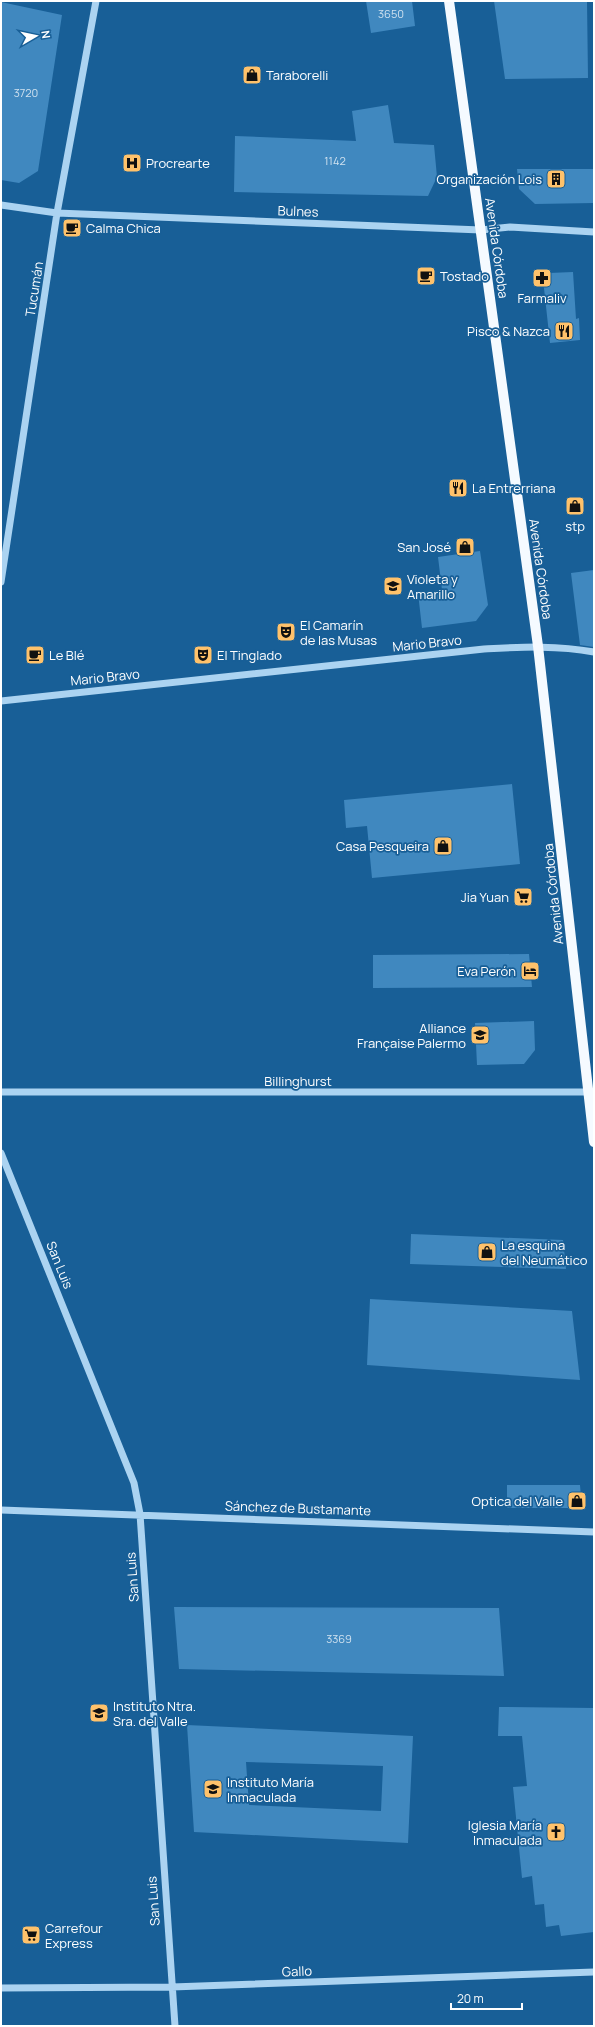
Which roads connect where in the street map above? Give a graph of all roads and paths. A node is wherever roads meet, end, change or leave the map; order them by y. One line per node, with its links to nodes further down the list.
1 (96, 1): 4 (street, Tucumán)
2 (449, 1): 5 (main road, Avenida Córdoba)
3 (1, 205): 4 (street, Bulnes)
4 (57, 213): 5 (street, Bulnes); 7 (street, Tucumán)
5 (481, 230): 6 (street, Bulnes); 8 (main road, Avenida Córdoba)
6 (594, 232)
7 (1, 582)
8 (538, 646): 9 (street, Mario Bravo); 10 (street, Mario Bravo); 12 (main road, Avenida Córdoba)
9 (594, 652)
10 (1, 701)
11 (1, 1092): 12 (street, Billinghurst)
12 (591, 1092): 13 (main road, Avenida Córdoba)
13 (594, 1142)
14 (1, 1153): 16 (street, San Luis)
15 (1, 1510): 16 (street, Sánchez de Bustamante)
16 (140, 1514): 17 (street, Sánchez de Bustamante); 19 (street, San Luis)
17 (594, 1532)
18 (594, 1972): 19 (street, Gallo)
19 (172, 1987): 20 (street, Gallo); 21 (street, San Luis)
20 (1, 1988)
21 (175, 2026)

